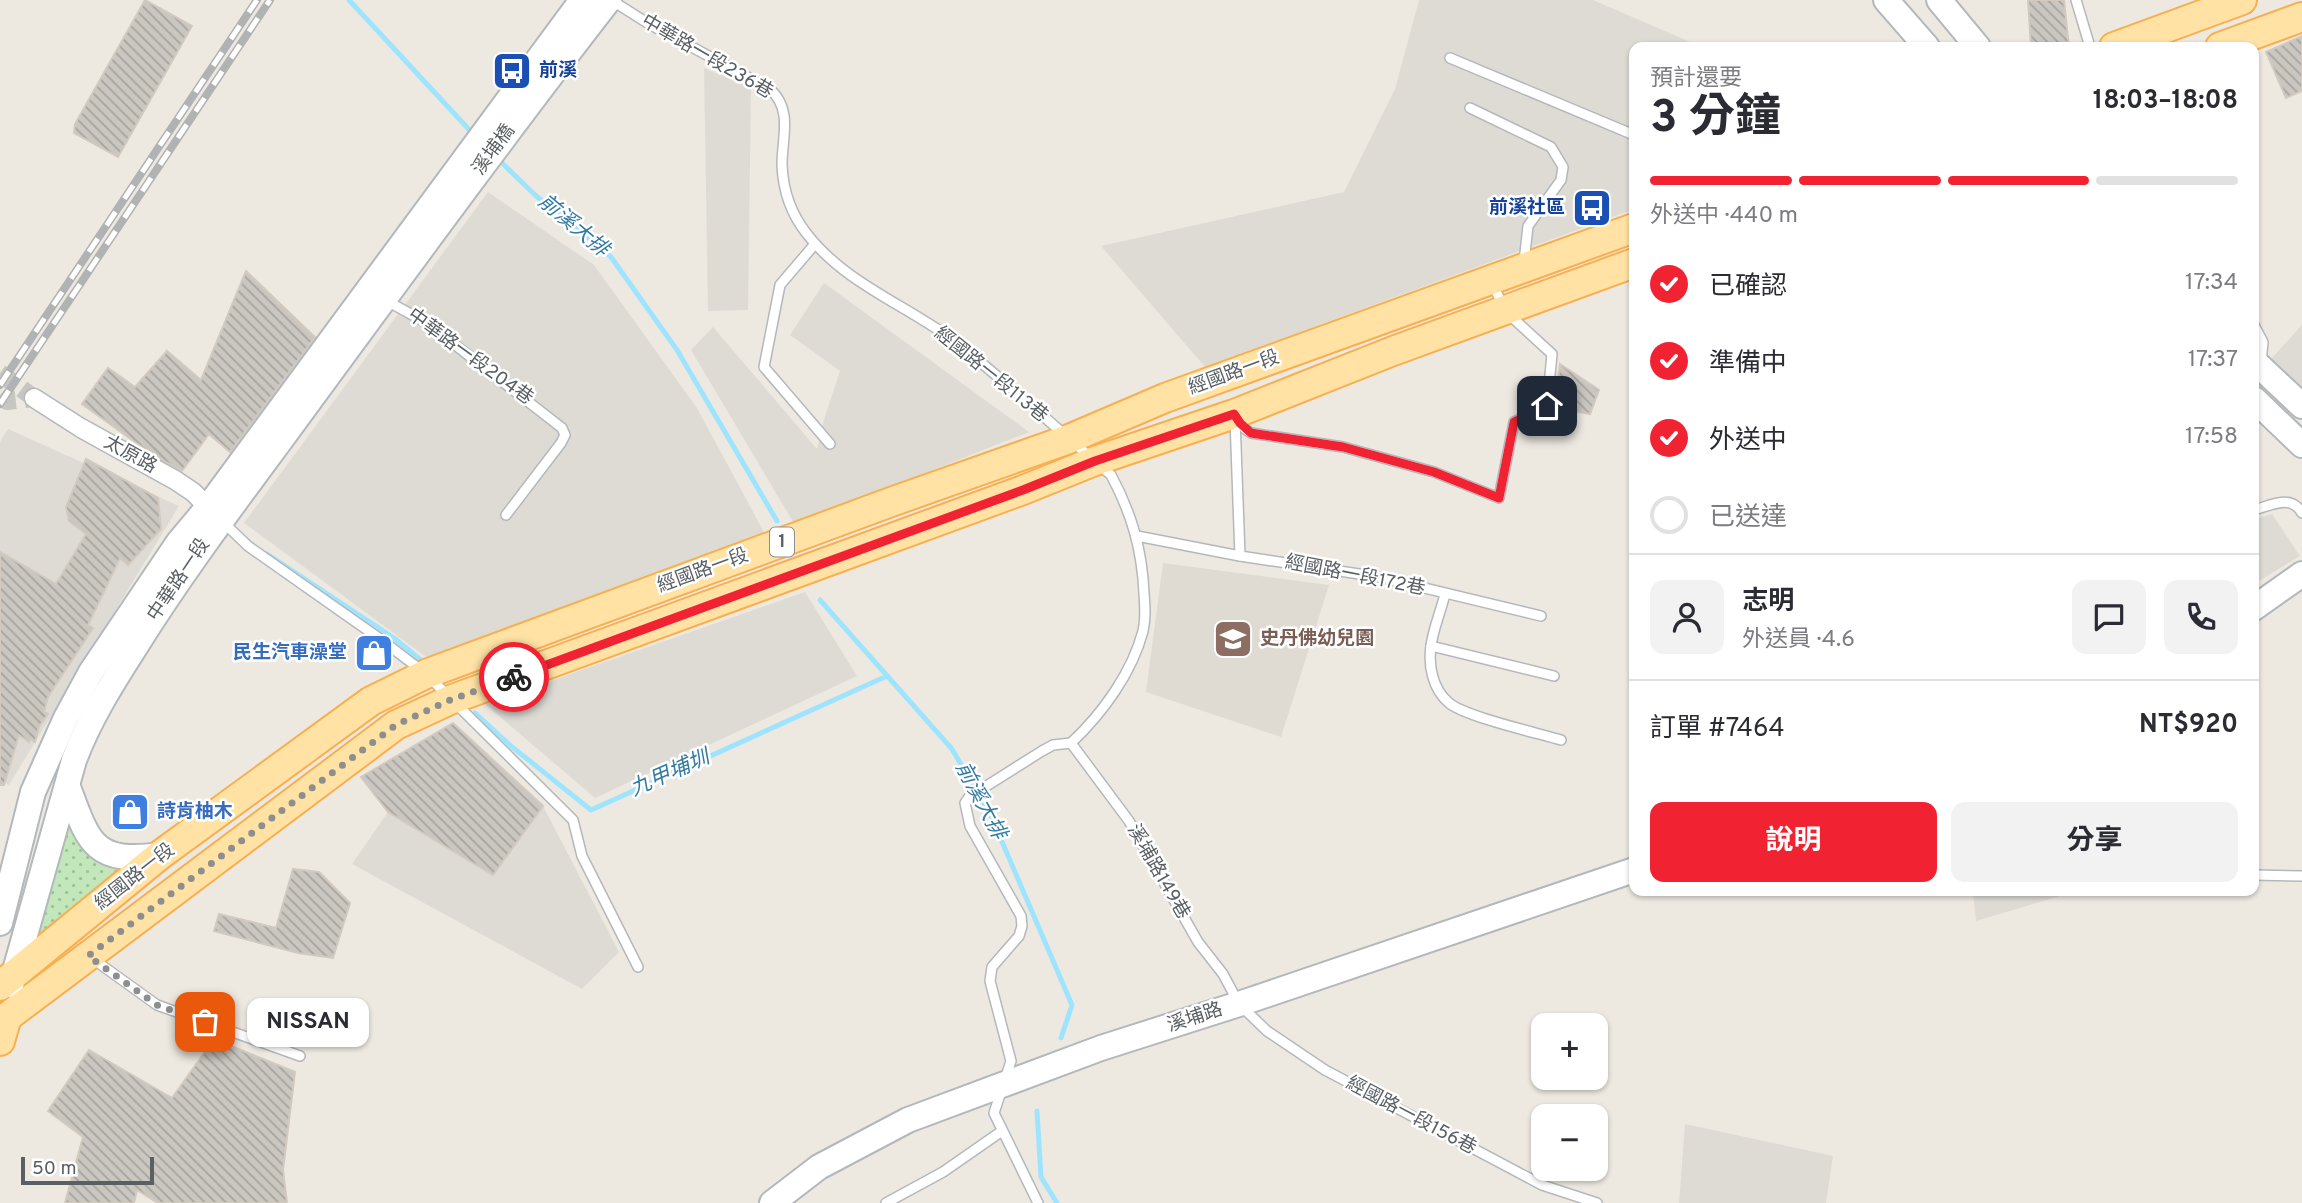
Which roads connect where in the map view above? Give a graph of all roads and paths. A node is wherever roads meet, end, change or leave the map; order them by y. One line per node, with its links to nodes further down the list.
1 (582, 0): 14 (street)
2 (610, 0): 14 (street); 19 (lane, 中華路一段236巷)
3 (1886, 0): 8 (street)
4 (1939, 0): 9 (street)
5 (2076, 0): 10 (lane)
6 (2242, 0): 11 (main road)
7 (2302, 17): 12 (main road)
8 (1923, 42)
9 (1974, 42)
10 (2089, 42)
11 (2128, 42)
12 (2234, 42)
13 (1450, 58): 16 (lane)
14 (522, 97): 17 (street, 溪埔橋)
15 (1470, 108): 21 (lane)
16 (1629, 133)
17 (453, 190): 23 (street, 中華路一段)
18 (1629, 230): 21 (main road, 經國路一段 / 1)
19 (815, 244): 32 (lane, 經國路一段113巷); 33 (lane)
20 (1629, 265): 24 (main road, 經國路一段 / 1)
21 (1523, 268): 22 (main road, 經國路一段 / 1)
22 (1491, 279): 24 (lane); 32 (main road, 經國路一段 / 1)
23 (377, 293): 37 (street, 中華路一段); 39 (lane, 中華路一段204巷)
24 (1505, 311): 31 (main road, 經國路一段 / 1); 31 (lane)
25 (2259, 334): 26 (lane)
26 (2259, 360)
27 (2259, 366): 30 (street)
28 (34, 398): 37 (street, 太原路)
29 (2259, 404): 34 (street)
30 (2302, 405)
31 (1234, 414): 35 (main road, 經國路一段 / 1); 41 (lane)
32 (1069, 439): 35 (lane, 經國路一段113巷); 47 (main road, 經國路一段 / 1)
33 (830, 444)
34 (2302, 445)
35 (1095, 461): 40 (lane); 49 (main road, 經國路一段 / 1)
36 (2259, 509): 38 (lane)
37 (214, 513): 47 (lane); 52 (street, 中華路一段); 57 (street, 中華路一段)
38 (2302, 513)
39 (506, 514)
40 (1137, 536): 41 (lane, 經國路一段172巷); 51 (lane)
41 (1240, 556): 43 (lane, 經國路一段172巷)
42 (2302, 574): 44 (street)
43 (1446, 594): 45 (lane); 46 (lane, 經國路一段172巷)
44 (2259, 604)
45 (1541, 616)
46 (1431, 646): 48 (lane); 50 (lane, 經國路一段172巷)
47 (426, 674): 49 (lane); 53 (main road, 經國路一段 / 1)
48 (1554, 676)
49 (450, 700): 58 (main road, 經國路一段 / 1); 59 (lane)
50 (1562, 740)
51 (1071, 743): 61 (lane, 溪埔路149巷); 64 (lane)
52 (68, 788): 53 (street); 60 (street, 中華路一段)
53 (160, 855): 60 (main road, 經國路一段 / 1)
54 (1629, 872): 61 (street, 溪埔路)
55 (2259, 876): 56 (lane)
56 (2302, 876)
57 (0, 923)
58 (88, 956): 62 (main road, 經國路一段 / 1); 63 (lane)
59 (638, 967)
60 (6, 981): 62 (street, 中華路一段)
61 (1239, 1004): 64 (street, 溪埔路); 69 (lane, 經國路一段156巷)
62 (2, 1024)
63 (300, 1056)
64 (1002, 1084): 65 (lane); 66 (street, 溪埔路)
65 (1002, 1131): 67 (lane); 68 (lane)
66 (772, 1203)
67 (886, 1203)
68 (1038, 1203)
69 (1597, 1203)

